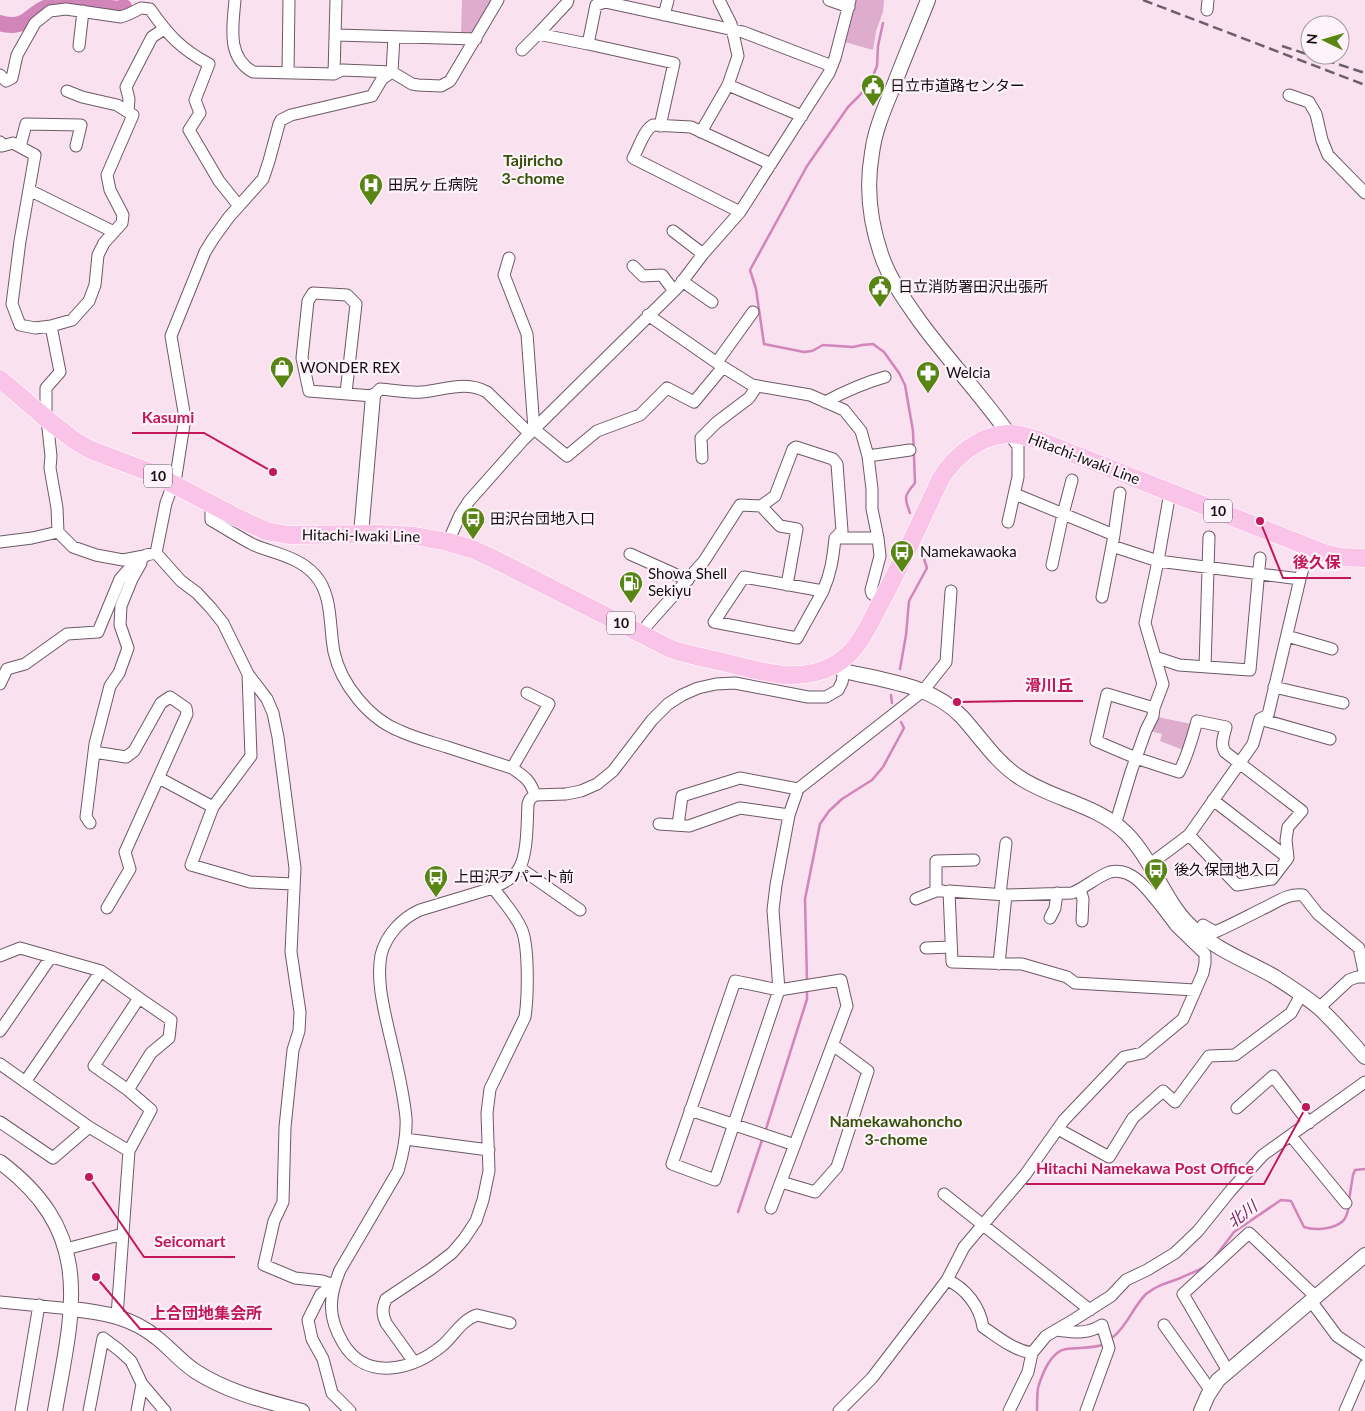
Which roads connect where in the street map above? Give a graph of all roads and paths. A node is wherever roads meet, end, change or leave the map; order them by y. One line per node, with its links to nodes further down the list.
1 (235, 0): 26 (street)
2 (289, 0): 26 (street)
3 (336, 0): 18 (street)
4 (498, 0): 20 (street)
5 (568, 0): 17 (street)
6 (668, 0): 14 (street)
7 (719, 0): 16 (street)
8 (830, 0): 12 (street)
9 (928, 0): 66 (street)
10 (611, 2): 14 (street); 21 (street)
11 (152, 4): 13 (street); 15 (street)
12 (850, 4): 24 (street)
13 (83, 11): 22 (street); 27 (street)
14 (664, 16): 16 (street)
15 (164, 29): 32 (street); 42 (street)
16 (732, 30): 24 (street); 29 (street)
17 (538, 34): 21 (street); 23 (street)
18 (336, 36): 19 (street); 28 (street)
19 (394, 37): 20 (street); 25 (street)
20 (476, 40): 25 (street)
21 (588, 44): 34 (street)
22 (79, 46)
23 (522, 50)
24 (832, 66): 33 (street)
25 (392, 72): 28 (street); 42 (street)
26 (288, 73): 28 (street)
27 (0, 74)
28 (334, 74)
29 (728, 85): 33 (street); 35 (street)
30 (68, 91): 32 (street)
31 (1290, 95): 41 (street)
32 (128, 112): 45 (street)
33 (802, 116): 39 (street)
34 (660, 126): 35 (street); 43 (street)
35 (701, 132): 39 (street)
36 (1, 145): 38 (street)
37 (76, 146): 38 (street)
38 (20, 147): 40 (street)
39 (771, 164): 43 (street)
40 (29, 190): 45 (street); 53 (street)
41 (1365, 193)
42 (239, 206): 71 (street)
43 (740, 212): 46 (street)
44 (673, 231): 46 (street)
45 (114, 232): 56 (street)
46 (704, 254): 49 (street)
47 (509, 258): 65 (street)
48 (633, 266): 50 (street)
49 (682, 281): 50 (street); 51 (street)
50 (674, 291): 55 (street)
51 (712, 302)
52 (0, 303): 53 (street)
53 (12, 304): 56 (street)
54 (753, 312): 57 (street)
55 (648, 315): 57 (street); 65 (street)
56 (51, 326): 64 (street)
57 (720, 364): 60 (street); 65 (street)
58 (885, 377): 63 (street)
59 (0, 379): 64 (main road, Hitachi-Iwaki Line / 10)
60 (757, 386): 63 (street); 69 (street)
61 (346, 393): 61 (street); 62 (street)
62 (373, 396): 65 (street); 80 (street)
63 (825, 402): 68 (street)
64 (48, 420): 71 (main road, Hitachi-Iwaki Line / 10); 79 (street)
65 (532, 431): 86 (street)
66 (1008, 434): 73 (main road, Hitachi-Iwaki Line / 10); 74 (street); 102 (main road, Hitachi-Iwaki Line / 10)
67 (910, 450): 68 (street)
68 (868, 456): 83 (street)
69 (702, 458)
70 (1072, 480): 77 (street)
71 (174, 484): 75 (main road, Hitachi-Iwaki Line / 10); 88 (street)
72 (1120, 493): 84 (street)
73 (1171, 493): 87 (main road, Hitachi-Iwaki Line / 10); 92 (street)
74 (1014, 494): 77 (street); 78 (street)
75 (211, 504): 80 (main road, Hitachi-Iwaki Line / 10); 121 (street)
76 (762, 506): 82 (street); 97 (street); 98 (street)
77 (1063, 514): 84 (street); 93 (street)
78 (1008, 522)
79 (58, 532): 85 (street); 88 (street)
80 (360, 534): 86 (main road, Hitachi-Iwaki Line / 10)
81 (1209, 537): 94 (street)
82 (835, 538): 83 (street); 99 (street)
83 (878, 538): 102 (street)
84 (1113, 540): 92 (street); 101 (street)
85 (0, 542)
86 (448, 542): 103 (main road, Hitachi-Iwaki Line / 10)
87 (1309, 547): 91 (main road, Hitachi-Iwaki Line / 10); 96 (street)
88 (151, 554): 109 (street); 110 (street); 118 (street)
89 (630, 554): 97 (street)
90 (1260, 558): 95 (street)
91 (1365, 558)
92 (1158, 561): 94 (street); 106 (street)
93 (1052, 565)
94 (1207, 567): 95 (street); 107 (street)
95 (1260, 574): 96 (street); 107 (street)
96 (1300, 579): 104 (street)
97 (688, 580): 103 (street)
98 (787, 585): 99 (street); 99 (street)
99 (823, 591)
100 (951, 591): 112 (street)
101 (1102, 597)
102 (883, 599): 108 (main road, Hitachi-Iwaki Line / 10)
103 (642, 634): 108 (main road, Hitachi-Iwaki Line / 10)
104 (1287, 636): 105 (street); 111 (street)
105 (1332, 648)
106 (1155, 657): 107 (street); 115 (street)
107 (1205, 667)
108 (839, 668): 112 (street); 124 (street)
109 (248, 674): 126 (street); 138 (street)
110 (0, 684)
111 (1274, 687): 114 (street); 116 (street)
112 (923, 691): 123 (street); 130 (street)
113 (527, 693): 121 (street)
114 (1343, 704)
115 (1154, 708): 119 (street); 119 (street)
116 (1260, 719): 117 (street); 120 (street)
117 (1330, 739)
118 (94, 752): 122 (street); 128 (street)
119 (1136, 758): 120 (street); 130 (street)
120 (1239, 763): 125 (street); 134 (street)
121 (512, 768): 124 (street)
122 (158, 778): 126 (street); 146 (street)
123 (798, 789): 127 (street); 131 (street)
124 (535, 795): 137 (street)
125 (1212, 800): 132 (street); 134 (street)
126 (212, 807): 138 (street)
127 (789, 815): 131 (street); 159 (street)
128 (90, 823)
129 (659, 824): 131 (street)
130 (1115, 824): 136 (street)
131 (678, 825)
132 (1189, 835): 134 (street); 136 (street)
133 (1006, 843): 144 (street)
134 (1288, 858)
135 (974, 860): 141 (street)
136 (1149, 864): 150 (street)
137 (520, 868): 139 (street); 147 (street)
138 (294, 884): 193 (street)
139 (493, 888): 179 (street); 181 (street)
140 (1080, 890): 143 (street); 149 (street); 150 (street)
141 (936, 891): 142 (street); 145 (street)
142 (949, 891): 144 (street); 152 (street)
143 (1057, 893): 144 (street); 148 (street)
144 (1003, 894): 156 (street)
145 (916, 899)
146 (107, 908)
147 (580, 910)
148 (1050, 918)
149 (1082, 921)
150 (1179, 922): 151 (street); 160 (street)
151 (1198, 933): 158 (street); 161 (street)
152 (951, 947): 153 (street); 156 (street)
153 (926, 948)
154 (0, 956): 155 (street)
155 (51, 957): 157 (street); 164 (street)
156 (999, 964): 160 (street)
157 (101, 971): 162 (street); 168 (street)
158 (1365, 976): 163 (street)
159 (778, 990): 165 (street); 172 (street); 175 (street)
160 (1196, 990): 177 (street)
161 (1301, 995): 163 (street); 177 (street)
162 (139, 998): 170 (street); 170 (street)
163 (1319, 1008): 166 (street)
164 (0, 1031)
165 (833, 1045): 180 (street); 184 (street)
166 (1365, 1057)
167 (0, 1064): 168 (street)
168 (25, 1082): 176 (street)
169 (1365, 1082): 174 (street)
170 (128, 1090): 182 (street)
171 (1237, 1108): 174 (street)
172 (690, 1110): 175 (street); 175 (street)
173 (0, 1122): 176 (street)
174 (1309, 1123): 178 (street)
175 (733, 1124): 180 (street)
176 (89, 1127): 182 (street)
177 (1058, 1129): 188 (street)
178 (1291, 1136): 186 (street); 198 (street)
179 (406, 1139): 181 (street); 193 (street)
180 (795, 1145): 184 (street)
181 (489, 1150): 205 (street)
182 (129, 1151): 189 (street)
183 (0, 1162): 190 (street)
184 (781, 1182): 187 (street)
185 (944, 1194): 188 (street)
186 (1346, 1203)
187 (771, 1208)
188 (982, 1225): 192 (street); 198 (street)
189 (123, 1234): 190 (street); 199 (street)
190 (66, 1249): 197 (street)
191 (1365, 1255): 194 (street)
192 (947, 1280): 203 (street); 217 (street)
193 (334, 1285): 205 (street); 216 (street)
194 (1313, 1299): 204 (street); 207 (street); 207 (street)
195 (0, 1302): 196 (street)
196 (39, 1305): 197 (street); 210 (street)
197 (71, 1309): 199 (street); 211 (street)
198 (1090, 1310): 202 (street)
199 (117, 1316): 215 (street)
200 (510, 1323): 205 (street)
201 (1164, 1325): 209 (street)
202 (1056, 1330): 203 (street); 219 (street)
203 (1032, 1353): 218 (street)
204 (1365, 1355)
205 (414, 1362)
206 (1365, 1365): 221 (street)
207 (1228, 1371): 209 (street)
208 (142, 1384): 212 (street); 213 (street); 214 (street)
209 (1211, 1391): 220 (street)
210 (22, 1411)
211 (55, 1411)
212 (89, 1411)
213 (137, 1411)
214 (165, 1411)
215 (302, 1411)
216 (350, 1411)
217 (839, 1411)
218 (1009, 1411)
219 (1086, 1411)
220 (1201, 1411)
221 (1345, 1411)

